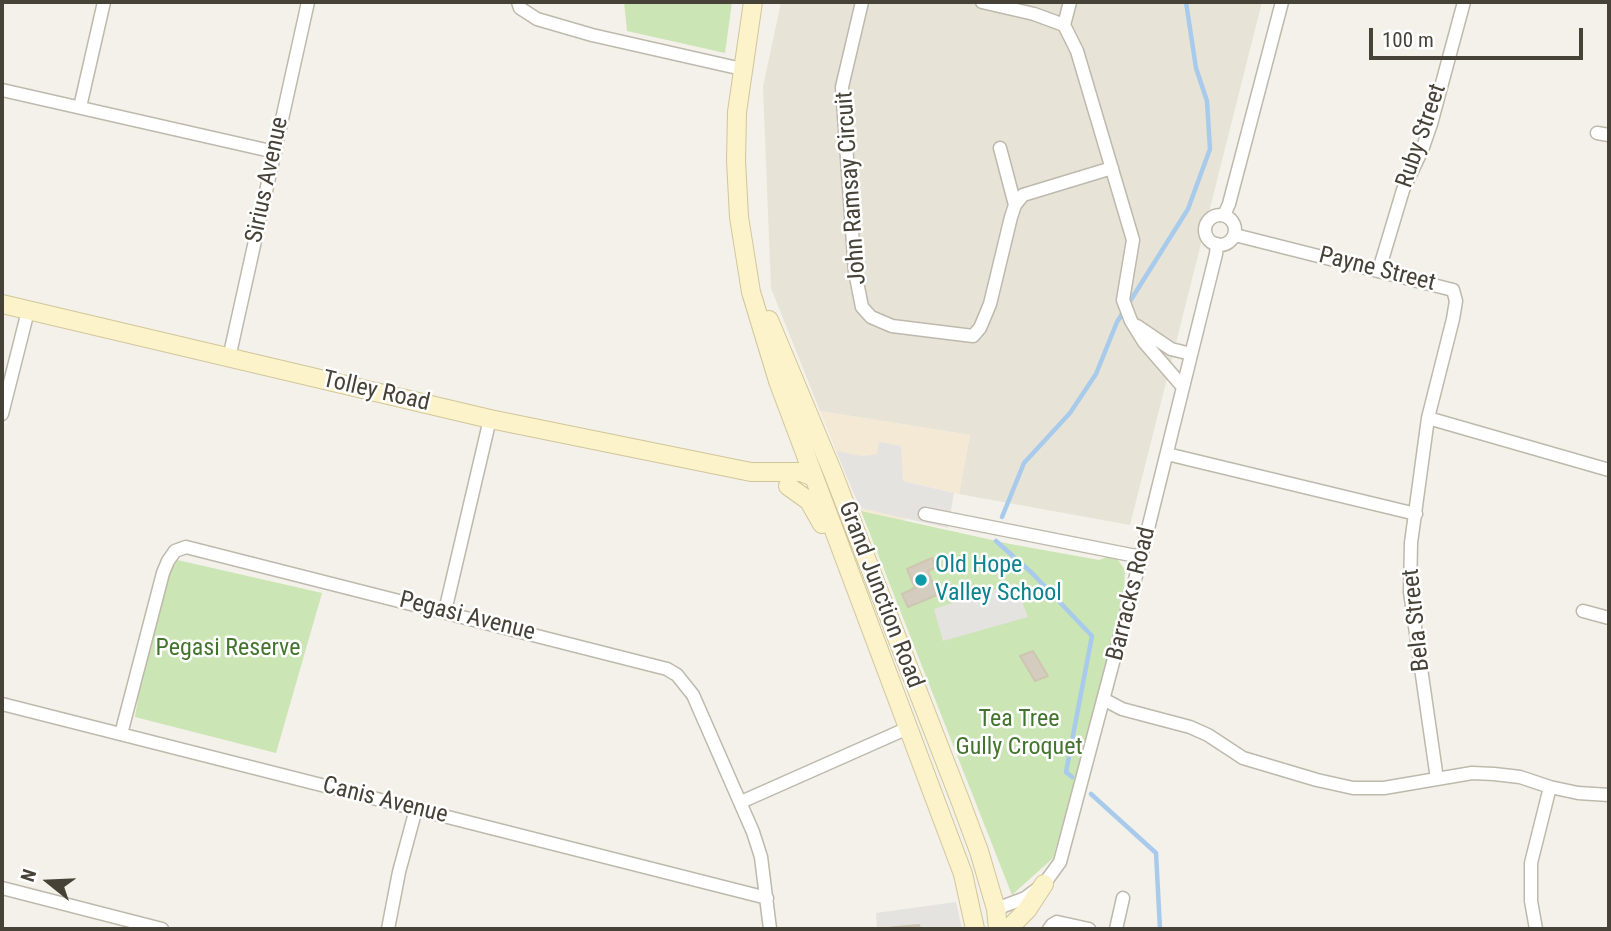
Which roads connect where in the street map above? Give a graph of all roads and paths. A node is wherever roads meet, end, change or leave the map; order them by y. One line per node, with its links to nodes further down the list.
1 (104, 2): 13 (street)
2 (308, 2): 15 (street, Sirius Avenue)
3 (518, 2): 11 (street)
4 (753, 2): 11 (main road, Grand Junction Road)
5 (862, 2): 17 (street, John Ramsay Circuit)
6 (982, 2): 10 (street)
7 (1070, 2): 10 (street)
8 (1282, 2): 18 (street)
9 (1464, 2): 22 (street, Ruby Street)
10 (1064, 25): 16 (street)
11 (742, 69): 21 (main road, Grand Junction Road)
12 (2, 90): 13 (street)
13 (80, 107): 15 (street)
14 (1000, 148): 17 (street)
15 (275, 152): 27 (street, Sirius Avenue)
16 (1112, 168): 17 (street); 25 (street)
17 (1016, 205)
18 (1224, 215): 19 (street); 20 (street)
19 (1234, 235): 20 (street); 22 (street, Payne Street)
20 (1217, 244): 26 (street, Barracks Road)
21 (747, 265): 32 (main road, Grand Junction Road); 35 (main road, Grand Junction Road)
22 (1379, 270): 30 (street, Payne Street)
23 (2, 304): 24 (main road, Tolley Road)
24 (28, 311): 27 (main road, Tolley Road); 29 (street)
25 (1131, 320): 26 (street); 28 (street)
26 (1191, 354): 28 (street, Barracks Road)
27 (229, 358): 31 (main road, Tolley Road)
28 (1183, 387): 33 (street, Barracks Road)
29 (2, 414)
30 (1428, 418): 34 (street); 38 (street, Bela Street)
31 (490, 419): 37 (main road, Tolley Road); 41 (street)
32 (799, 436): 36 (main road, Grand Junction Road); 37 (main road)
33 (1167, 454): 38 (street); 40 (street, Barracks Road)
34 (1609, 470)
35 (833, 473): 36 (main road, Tolley Road); 47 (main road, Grand Junction Road)
36 (814, 478): 37 (main road, Tolley Road); 44 (main road, Grand Junction Road)
37 (785, 479): 44 (main road)
38 (1416, 513): 50 (street, Bela Street)
39 (925, 514): 40 (street)
40 (1141, 557): 45 (street, Barracks Road)
41 (445, 611): 49 (street, Pegasi Avenue); 53 (street, Pegasi Avenue)
42 (1583, 611): 43 (street)
43 (1609, 618)
44 (867, 619): 48 (main road, Grand Junction Road)
45 (1105, 700): 50 (street); 55 (street, Barracks Road)
46 (2, 704): 49 (street, Canis Avenue)
47 (928, 719): 48 (main road); 59 (main road, Grand Junction Road)
48 (908, 728): 53 (street); 60 (main road, Grand Junction Road)
49 (121, 734): 54 (street, Canis Avenue)
50 (1437, 779): 51 (street)
51 (1550, 787): 52 (street); 69 (street)
52 (1609, 795)
53 (741, 802): 57 (street, Pegasi Avenue)
54 (416, 809): 57 (street, Canis Avenue); 62 (street)
55 (1044, 884): 59 (street, Barracks Road); 65 (main road)
56 (2, 888): 61 (street)
57 (767, 898): 63 (street, Pegasi Avenue)
58 (1123, 898): 68 (street)
59 (996, 909): 60 (main road); 64 (main road, Grand Junction Road)
60 (974, 922)
61 (162, 929)
62 (388, 929)
63 (770, 929)
64 (998, 929)
65 (1008, 929)
66 (1049, 929): 67 (street)
67 (1089, 929)
68 (1116, 929)
69 (1536, 929)

